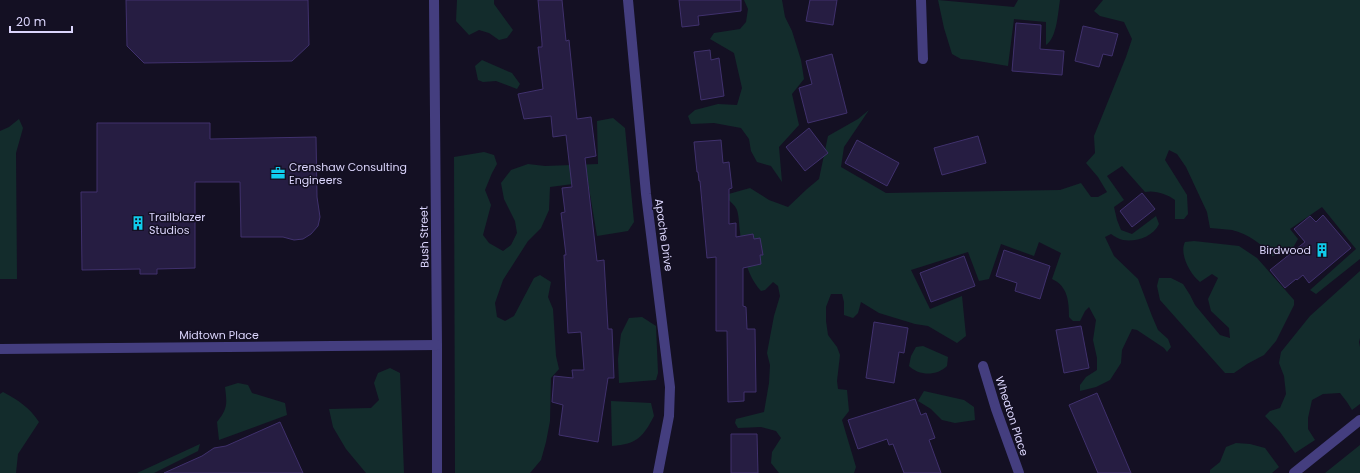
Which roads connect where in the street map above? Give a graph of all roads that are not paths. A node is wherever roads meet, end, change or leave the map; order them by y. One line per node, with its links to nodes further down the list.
1 (434, 0): 5 (street, Bush Street)
2 (628, 0): 10 (street, Apache Drive)
3 (921, 0): 4 (street)
4 (923, 59)
5 (437, 345): 6 (street, Midtown Place); 9 (street, Bush Street)
6 (0, 349)
7 (983, 366): 11 (street, Wheaton Place)
8 (1360, 420): 12 (street)
9 (437, 473)
10 (658, 473)
11 (1019, 473)
12 (1294, 473)

